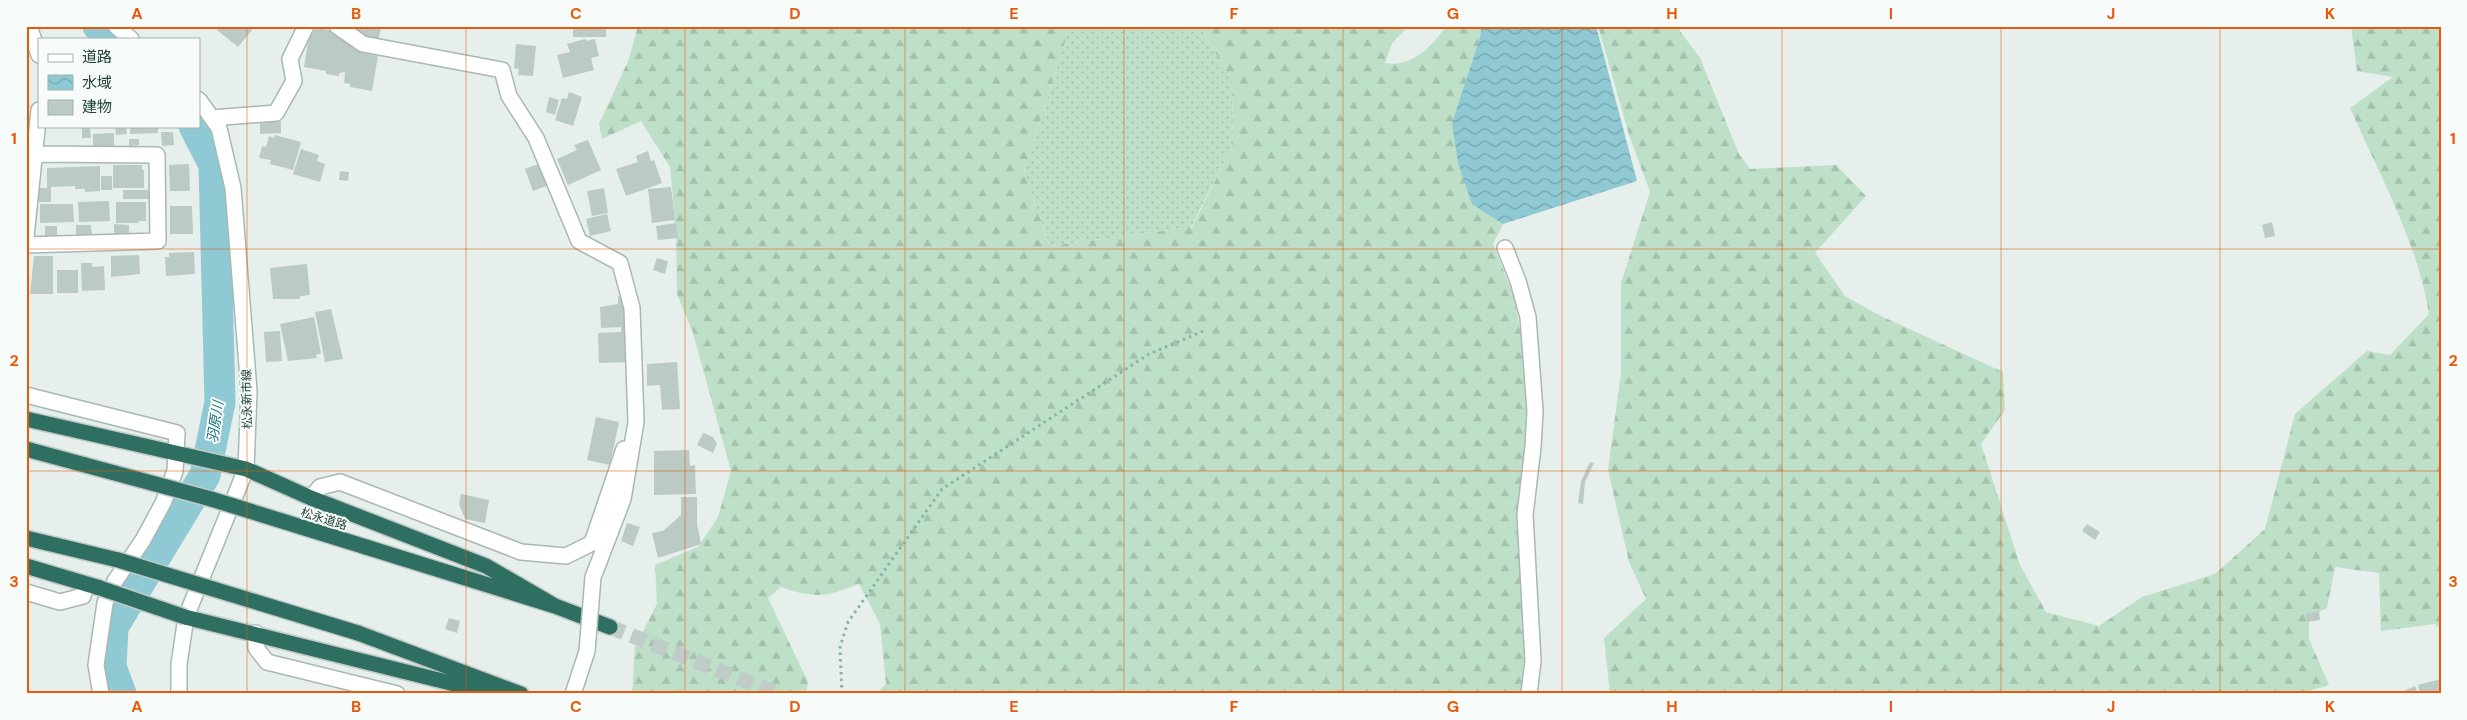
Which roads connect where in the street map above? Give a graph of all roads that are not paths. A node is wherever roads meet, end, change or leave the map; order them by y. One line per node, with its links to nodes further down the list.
1 (29, 26): 6 (street)
2 (116, 26): 5 (street)
3 (306, 26): 8 (street)
4 (337, 26): 18 (street)
5 (130, 38)
6 (38, 52)
7 (200, 101): 8 (street, 松永新市線)
8 (212, 118): 19 (street, 松永新市線)
9 (38, 121): 10 (street)
10 (35, 154): 11 (street); 12 (street)
11 (26, 237)
12 (26, 245)
13 (1505, 248): 35 (street)
14 (26, 395): 17 (street)
15 (26, 419): 17 (highway)
16 (26, 449): 25 (highway, 松永道路, bridge)
17 (176, 452): 19 (highway); 29 (street)
18 (625, 461): 20 (street); 34 (street, bridge)
19 (246, 470): 20 (highway); 26 (street, 松永新市線)
20 (311, 498): 25 (highway)
21 (26, 538): 33 (highway, bridge)
22 (26, 566): 23 (highway)
23 (93, 586): 24 (street); 26 (highway, bridge)
24 (26, 592)
25 (555, 606): 27 (highway, 松永道路)
26 (186, 617): 28 (highway); 30 (street, 松永新市線)
27 (610, 626)
28 (256, 633): 31 (street); 32 (highway)
29 (101, 694)
30 (179, 694)
31 (397, 694)
32 (495, 694)
33 (521, 694)
34 (573, 694)
35 (1529, 694)

